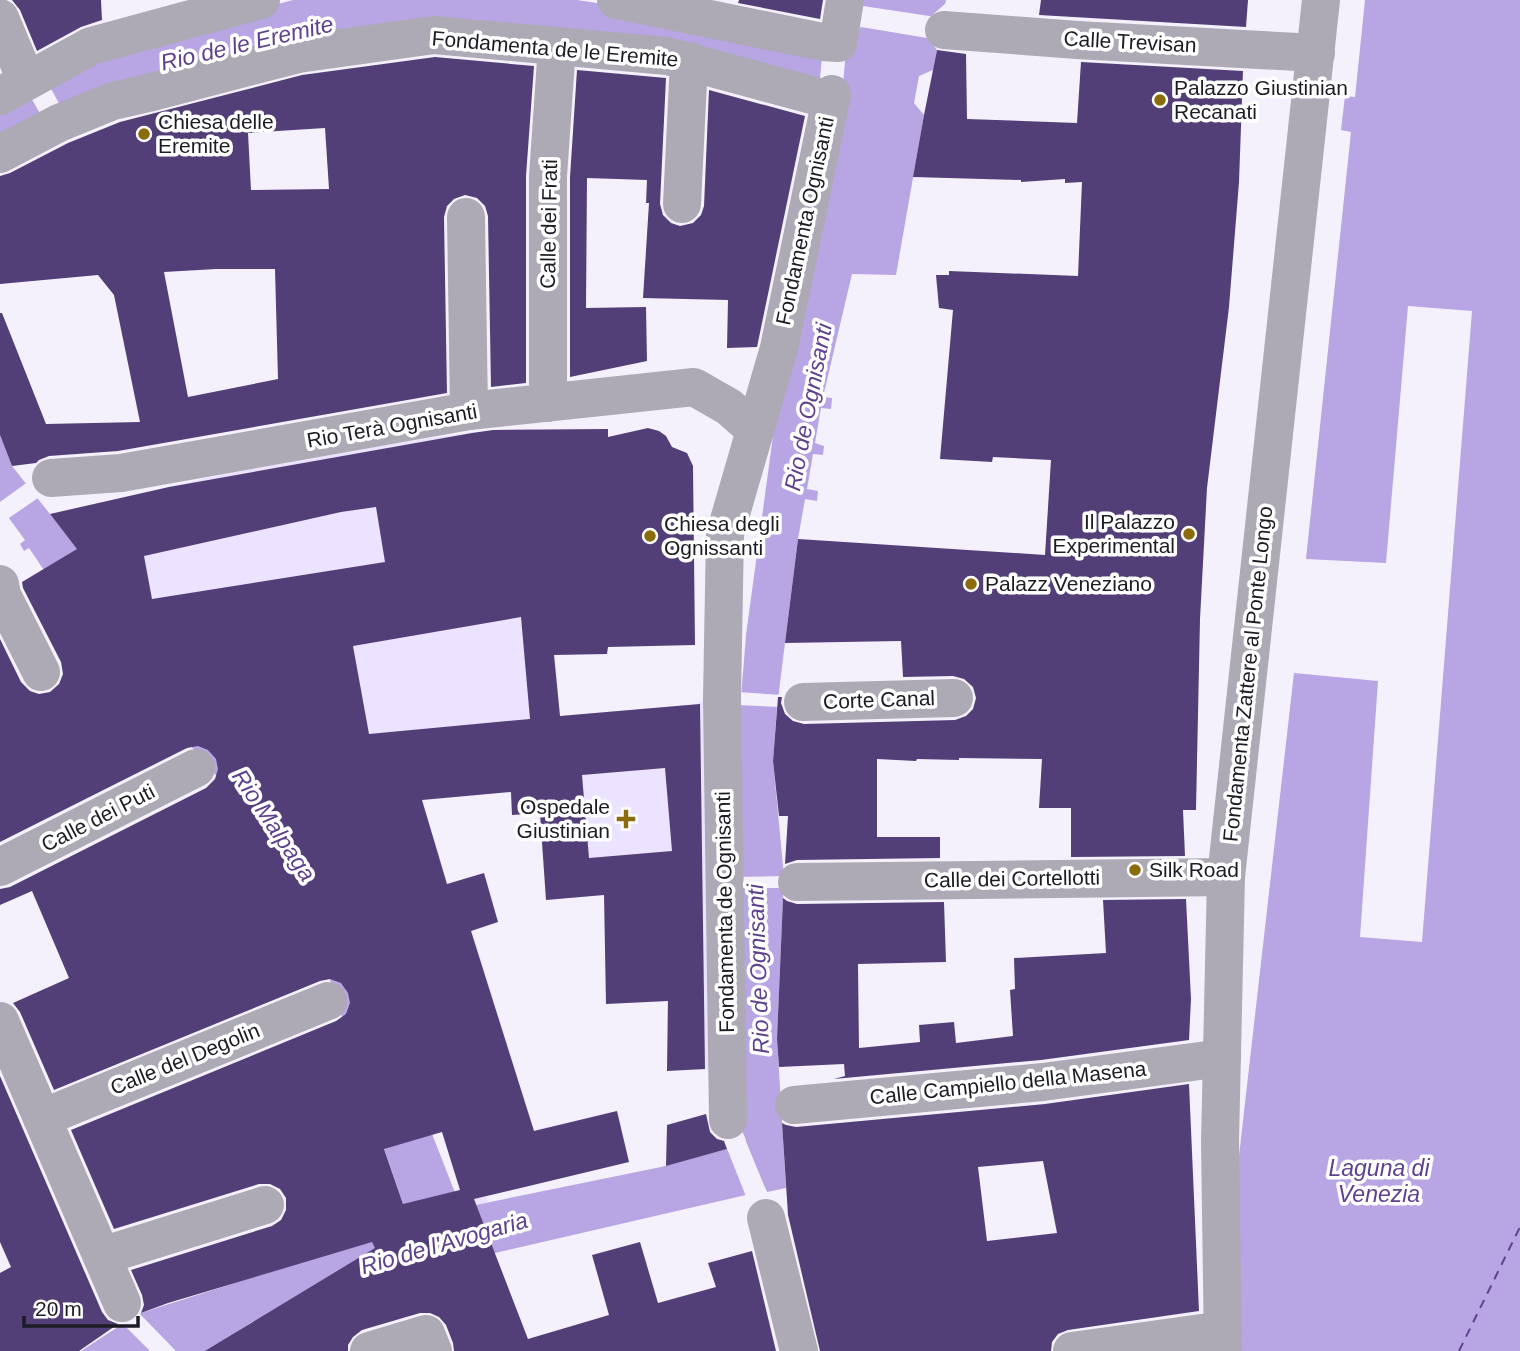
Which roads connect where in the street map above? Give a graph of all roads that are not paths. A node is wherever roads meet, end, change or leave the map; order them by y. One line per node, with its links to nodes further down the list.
1 (261, 0): 5 (street)
2 (616, 0): 3 (street)
3 (845, 0)
4 (1321, 0): 9 (street, Fondamenta Zattere al Ponte Longo)
5 (218, 6): 11 (street)
6 (0, 18): 11 (street)
7 (944, 30): 9 (street, Calle Trevisan)
8 (557, 46): 10 (street, Fondamenta de le Eremite); 13 (street, Fondamenta de le Eremite); 16 (street, Calle dei Frati)
9 (1316, 53): 26 (street, Fondamenta Zattere al Ponte Longo)
10 (689, 61): 12 (street, Fondamenta de le Eremite); 14 (street)
11 (13, 88)
12 (831, 97): 18 (street, Fondamenta Ognisanti)
13 (0, 154)
14 (682, 204)
15 (466, 217): 17 (street)
16 (548, 403): 17 (street, Rio Terà Ognisanti); 18 (street, Rio Terà Ognisanti)
17 (470, 411): 19 (street, Rio Terà Ognisanti)
18 (742, 419): 33 (street, Fondamenta de Ognisanti)
19 (51, 478)
20 (1, 591): 21 (street)
21 (41, 672)
22 (954, 698): 23 (street, Corte Canal)
23 (803, 702)
24 (196, 768): 25 (street, Calle dei Puti)
25 (0, 867)
26 (1226, 877): 27 (street, Calle dei Cortellotti); 30 (street, Fondamenta Zattere al Ponte Longo)
27 (797, 882)
28 (328, 1001): 32 (street, Calle del Degolin)
29 (0, 1021): 32 (street)
30 (1222, 1058): 31 (street, Calle Campiello della Masena); 38 (street, Fondamenta Zattere al Ponte Longo)
31 (794, 1105)
32 (42, 1118): 36 (street)
33 (728, 1120)
34 (265, 1205): 36 (street)
35 (766, 1218): 41 (street)
36 (102, 1256): 37 (street)
37 (122, 1303)
38 (1223, 1341): 42 (street)
39 (369, 1351): 40 (street)
40 (433, 1351)
41 (800, 1351)
42 (1072, 1351)

